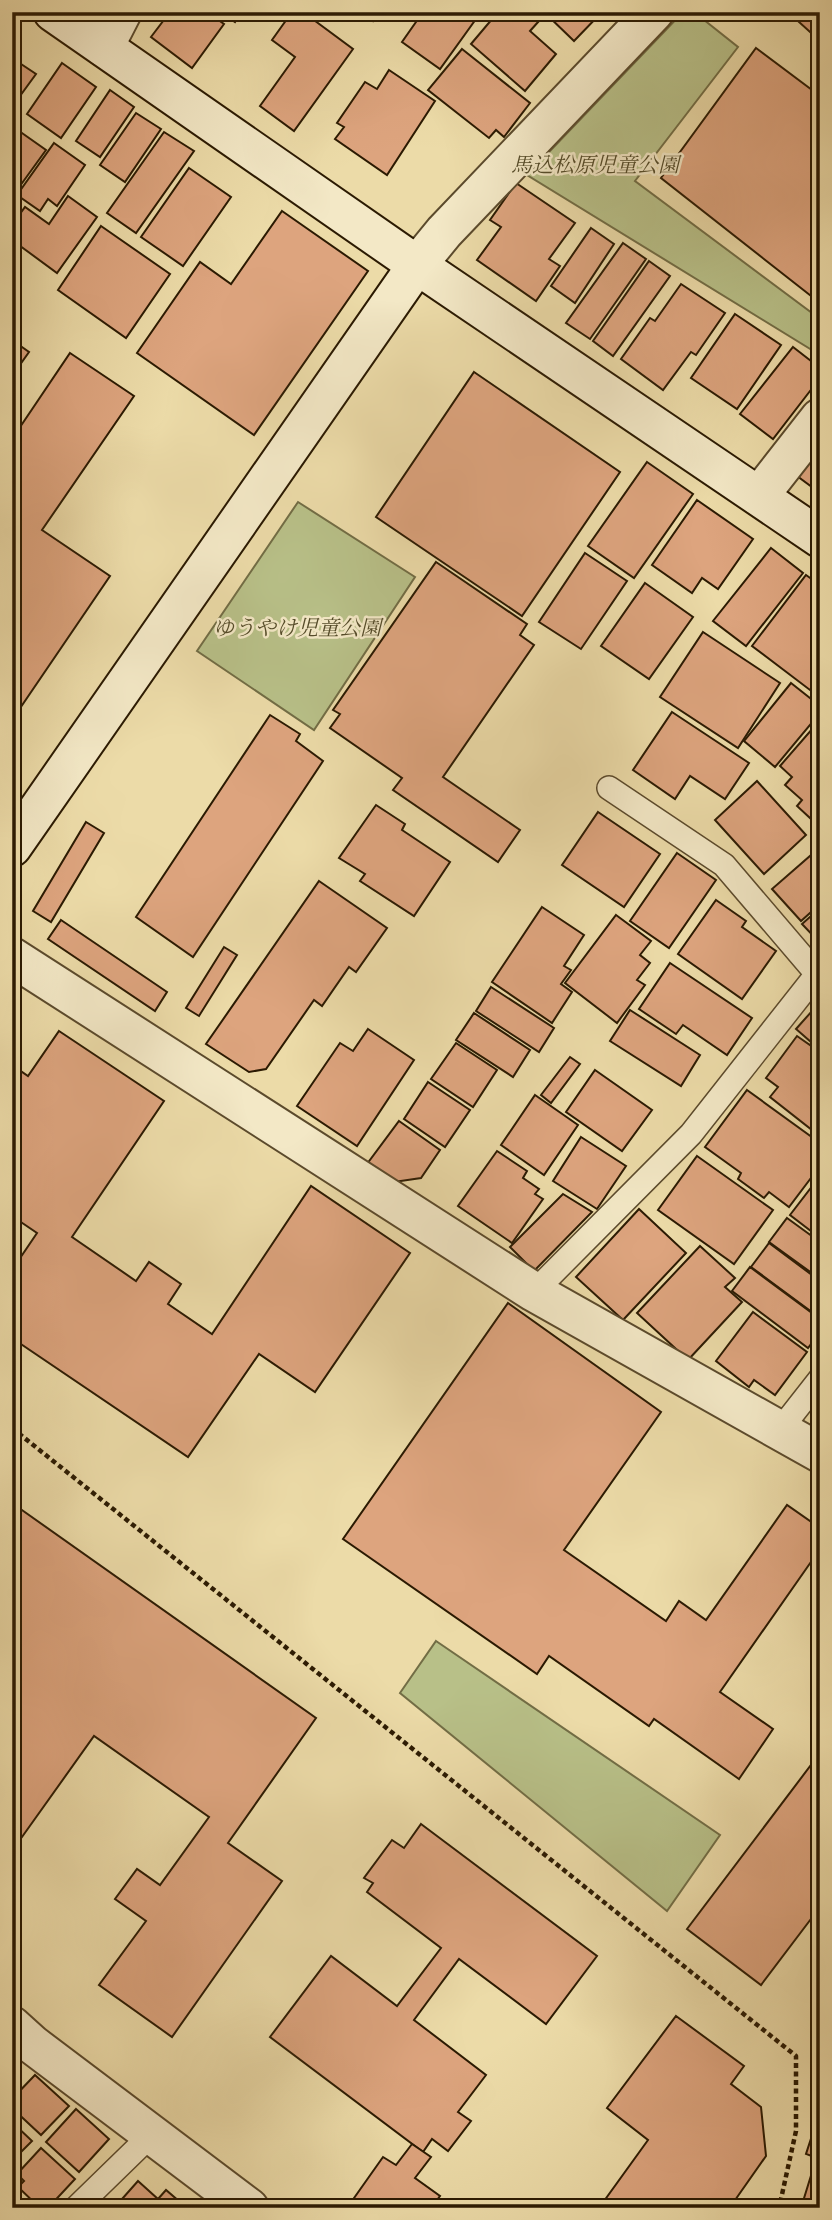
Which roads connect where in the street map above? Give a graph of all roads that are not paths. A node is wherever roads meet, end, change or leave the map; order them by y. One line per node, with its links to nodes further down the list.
1 (53, 12): 4 (street)
2 (122, 12): 4 (street)
3 (654, 12): 5 (street)
4 (104, 47): 5 (street)
5 (417, 265): 7 (street); 10 (street)
6 (820, 418): 7 (street)
7 (759, 496): 8 (street)
8 (820, 538)
9 (609, 788): 12 (lane)
10 (12, 847)
11 (12, 957): 12 (street)
12 (534, 1292): 14 (street)
13 (820, 1379): 14 (lane)
14 (780, 1430): 15 (street)
15 (820, 1453)
16 (19, 2046): 17 (street)
17 (152, 2134): 18 (lane); 19 (street)
18 (76, 2208)
19 (249, 2208)

